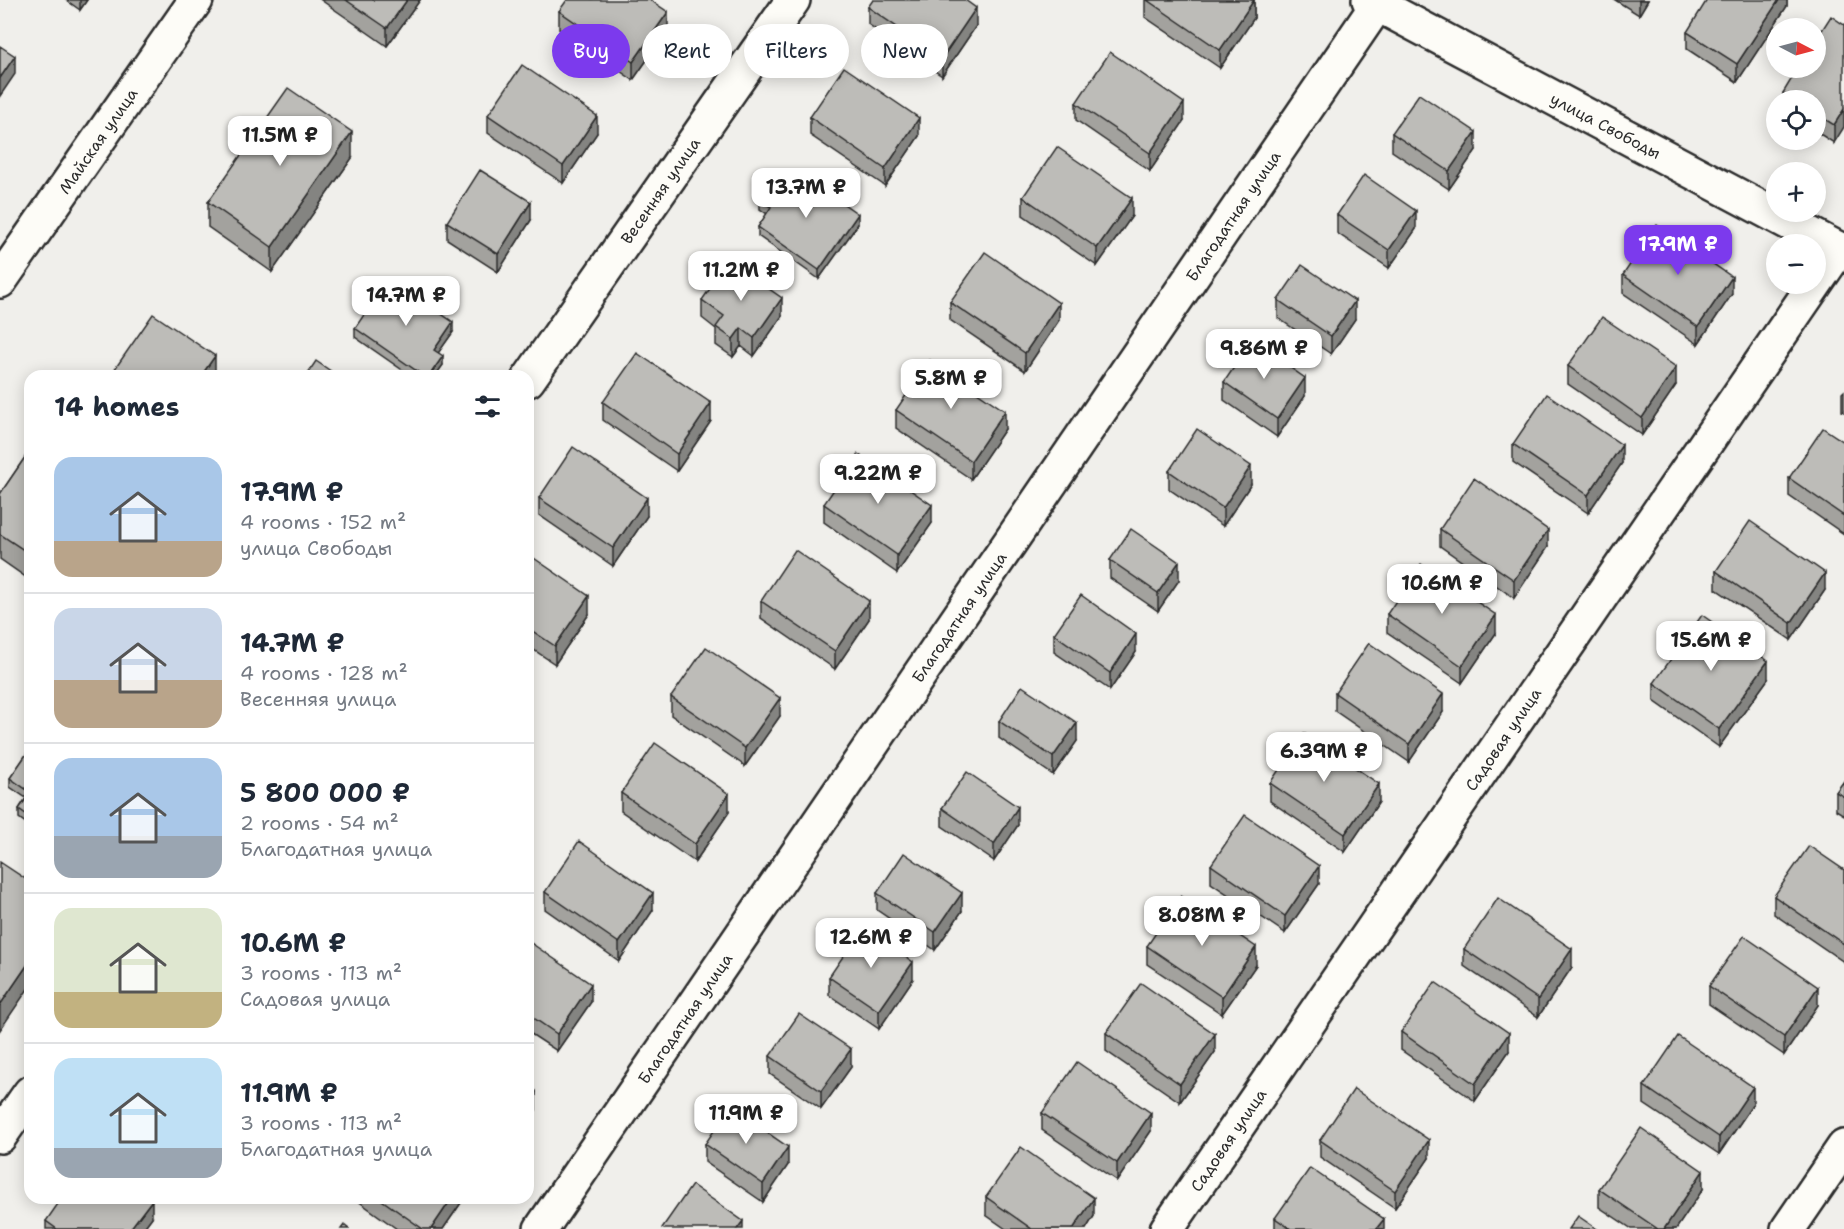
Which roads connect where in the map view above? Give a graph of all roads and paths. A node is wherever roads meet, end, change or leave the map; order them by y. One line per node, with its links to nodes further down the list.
1 (196, 0): 5 (street, Майская улица)
2 (793, 0): 6 (street, Весенняя улица)
3 (1373, 2): 4 (street, улица Свободы); 10 (street, Благодатная улица)
4 (1841, 250): 11 (street, Садовая улица)
5 (0, 282)
6 (534, 371)
7 (24, 1102): 8 (street)
8 (0, 1136)
9 (1844, 1147): 12 (street)
10 (541, 1229)
11 (1167, 1229)
12 (1788, 1229)

